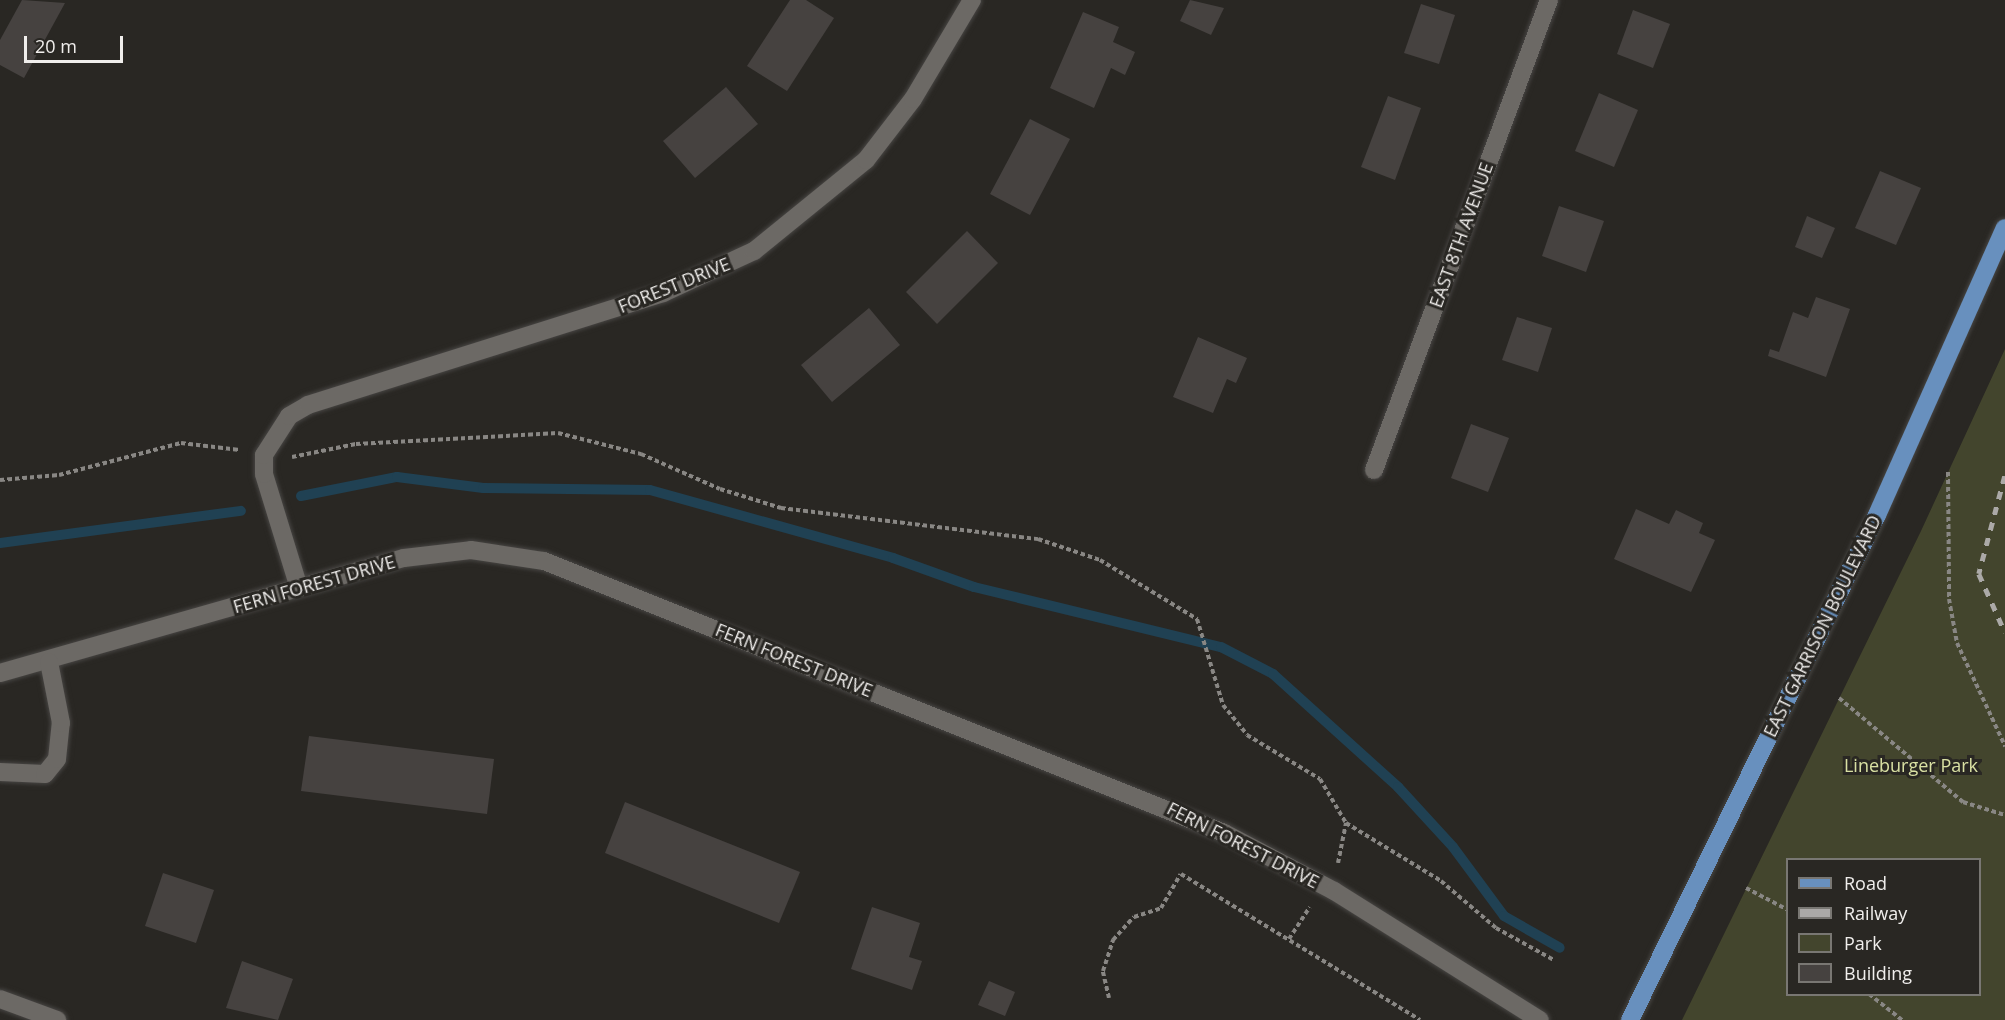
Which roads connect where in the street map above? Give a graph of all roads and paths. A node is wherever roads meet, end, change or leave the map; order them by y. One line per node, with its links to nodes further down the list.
1 (972, 0): 4 (street, FOREST DRIVE)
2 (1549, 0): 5 (street, EAST 8TH AVENUE)
3 (2005, 228): 24 (main road, EAST GARRISON BOULEVARD)
4 (264, 454): 7 (path); 8 (street); 17 (path)
5 (1374, 470)
6 (1948, 472): 12 (path)
7 (0, 480)
8 (299, 588): 9 (street, FERN FOREST DRIVE); 23 (street, FERN FOREST DRIVE)
9 (49, 662): 10 (street, FERN FOREST DRIVE); 13 (street)
10 (0, 673)
11 (1839, 698): 14 (path)
12 (2005, 746)
13 (0, 772)
14 (2005, 815)
15 (1746, 888): 16 (path)
16 (1786, 909)
17 (1554, 960)
18 (1872, 996): 25 (path)
19 (1109, 998): 22 (path)
20 (0, 999): 21 (street)
21 (57, 1020)
22 (1420, 1020)
23 (1540, 1020)
24 (1630, 1020)
25 (1902, 1020)

